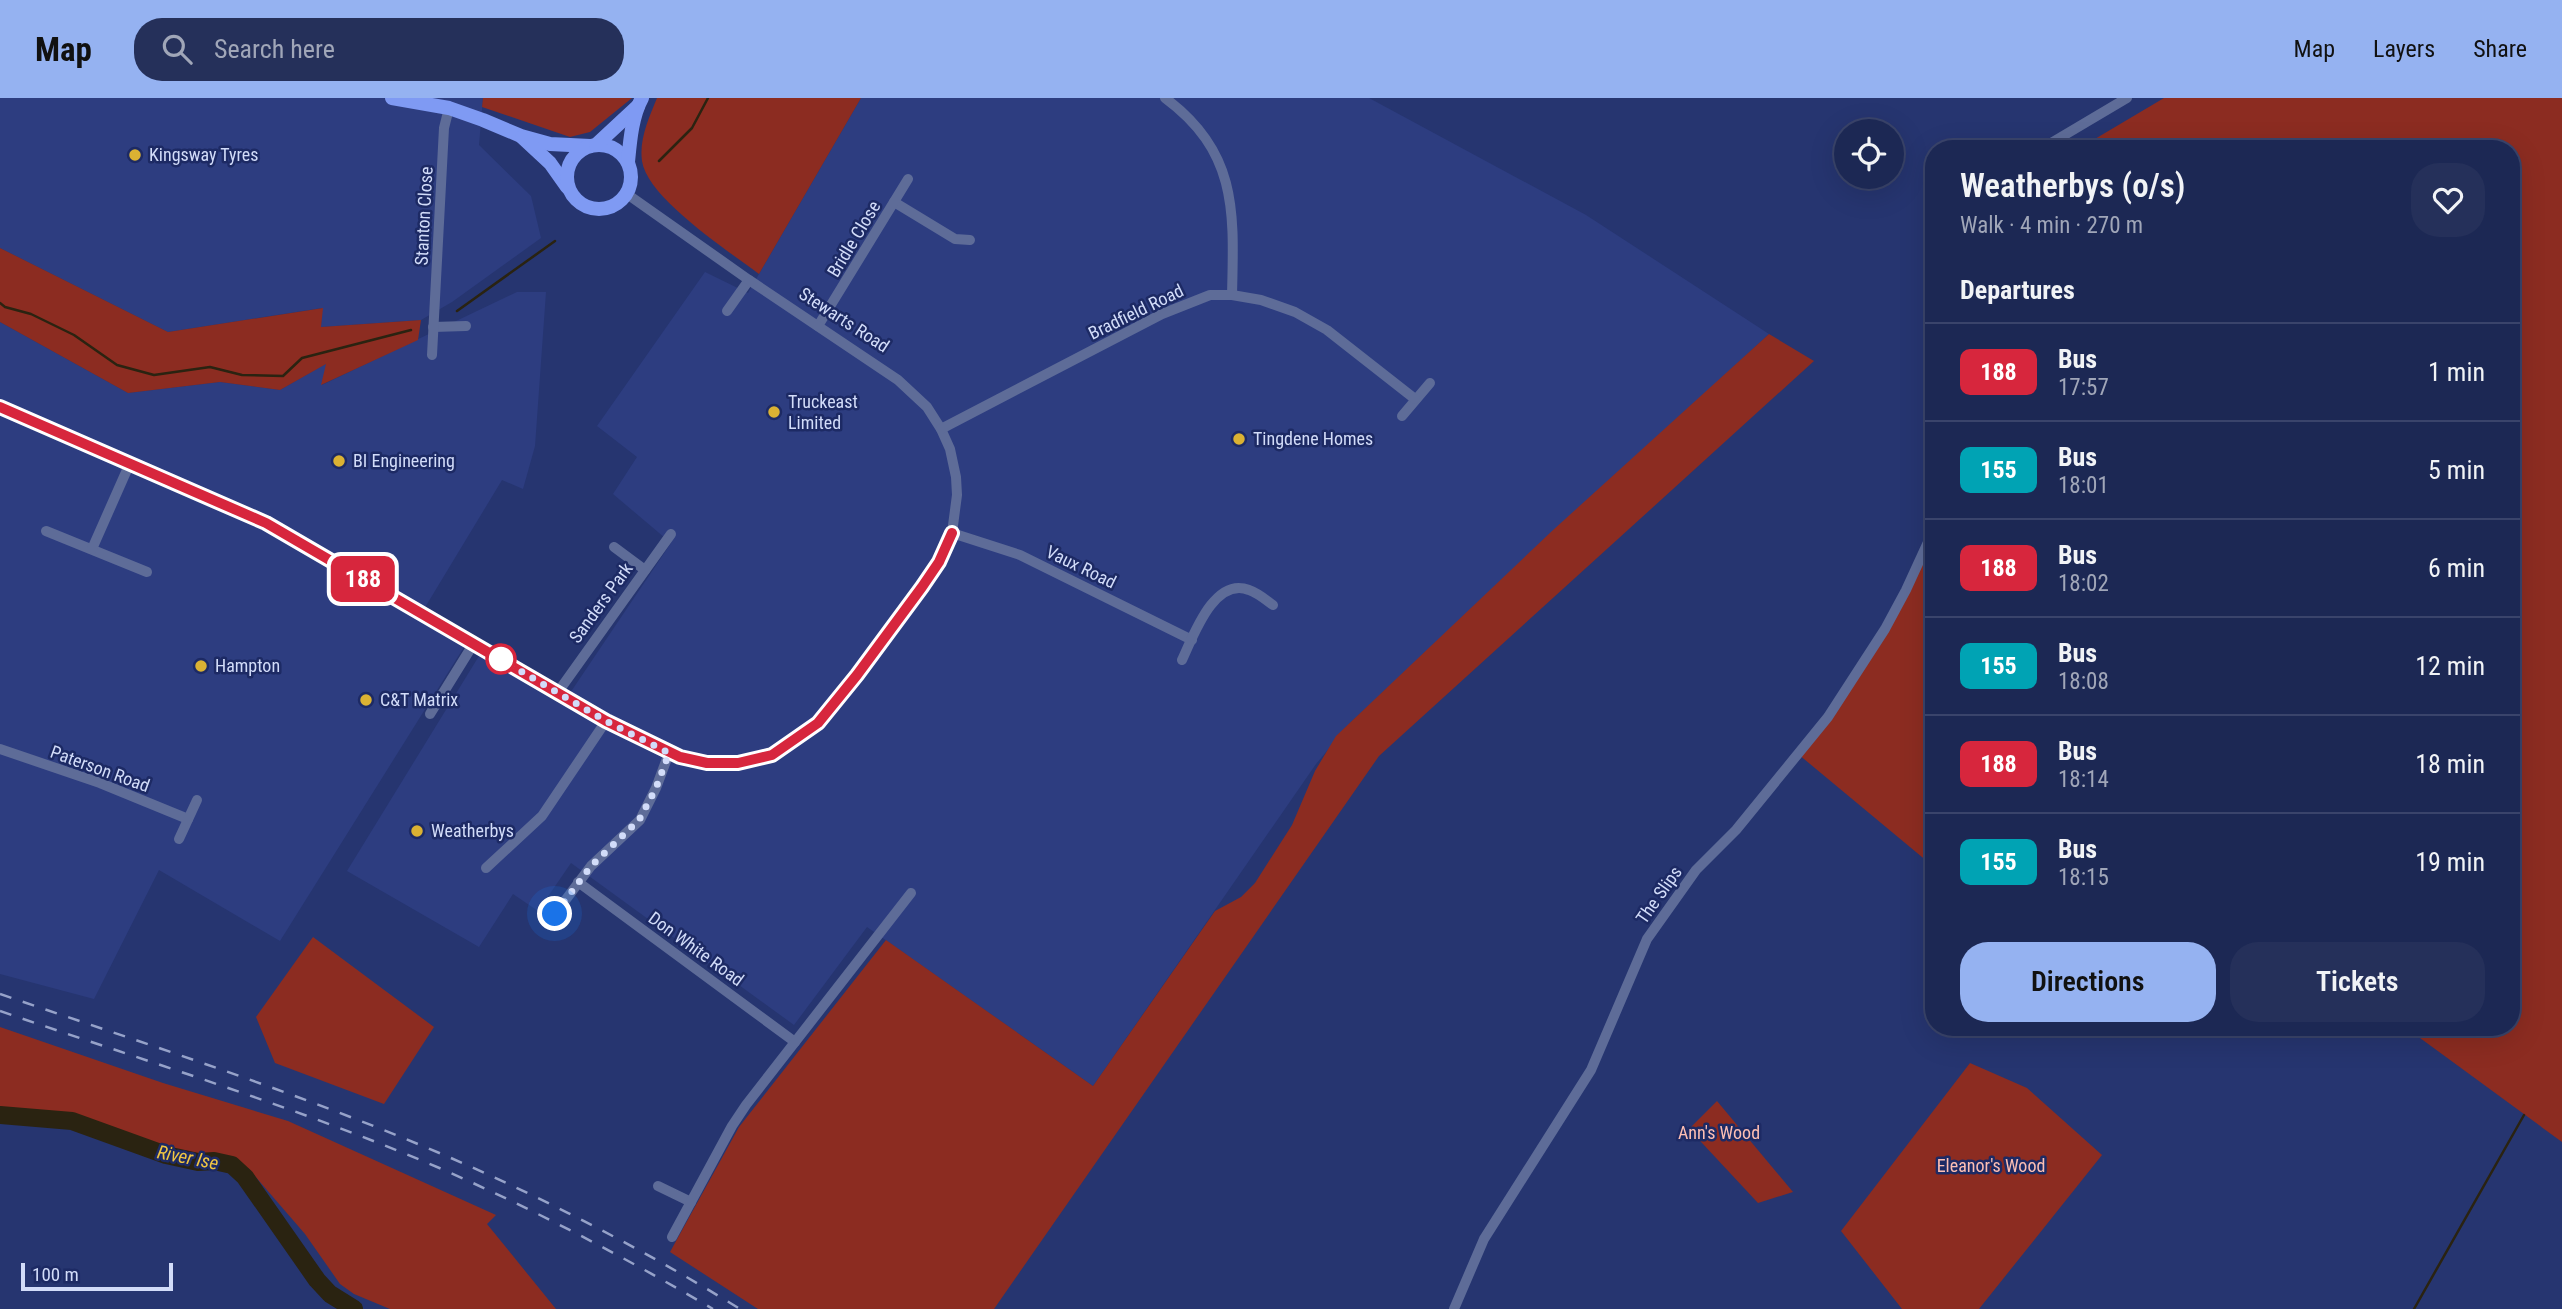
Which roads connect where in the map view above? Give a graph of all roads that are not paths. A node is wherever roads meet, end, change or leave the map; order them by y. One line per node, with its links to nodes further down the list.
1 (392, 98): 5 (main road)
2 (1165, 98): 16 (street)
3 (2127, 98): 7 (street)
4 (640, 102): 8 (main road); 9 (main road)
5 (449, 108): 6 (main road); 19 (street, Stanton Close)
6 (521, 136): 8 (main road); 11 (main road)
7 (2056, 140)
8 (593, 145): 9 (main road); 11 (main road)
9 (628, 162): 12 (main road)
10 (908, 179): 13 (street, Bridle Close)
11 (568, 188): 12 (main road)
12 (627, 194): 15 (street, Stewarts Road)
13 (894, 202): 14 (street, Bridle Close); 18 (street, Bridle Close)
14 (970, 240)
15 (748, 280): 17 (street); 18 (street, Stewarts Road)
16 (1232, 295): 23 (street, Bradfield Road); 26 (street, Bradfield Road)
17 (727, 311)
18 (818, 326): 26 (street, Stewarts Road)
19 (433, 327): 20 (street); 21 (street, Stanton Close)
20 (466, 327)
21 (432, 355)
22 (1430, 383): 23 (street)
23 (1415, 399): 25 (street)
24 (0, 407): 27 (street, Stewarts Road)
25 (1402, 416)
26 (941, 429): 29 (street, Stewarts Road)
27 (130, 463): 32 (street); 38 (street, Stewarts Road)
28 (46, 531): 32 (street)
29 (952, 533): 37 (street, Vaux Road); 44 (street, Stewarts Road)
30 (671, 534): 34 (street, Sanders Park)
31 (614, 547): 34 (street)
32 (92, 549): 35 (street)
33 (1925, 549): 56 (street, The Slips)
34 (645, 570): 40 (street, Sanders Park)
35 (147, 572)
36 (1273, 605): 37 (street)
37 (1192, 640): 39 (street)
38 (474, 643): 40 (street, Stewarts Road); 41 (street)
39 (1182, 660)
40 (558, 692): 42 (street, Stewarts Road)
41 (430, 713)
42 (606, 721): 44 (street, Stewarts Road); 48 (street)
43 (0, 750): 46 (street, Paterson Road)
44 (669, 753): 49 (street)
45 (197, 800): 46 (street)
46 (188, 819): 47 (street)
47 (179, 839)
48 (486, 868)
49 (578, 881): 51 (street); 52 (street, Don White Road)
50 (911, 893): 52 (street)
51 (555, 914)
52 (795, 1042): 54 (street)
53 (658, 1186): 54 (street)
54 (691, 1202): 55 (street)
55 (672, 1237)
56 (1454, 1309)

